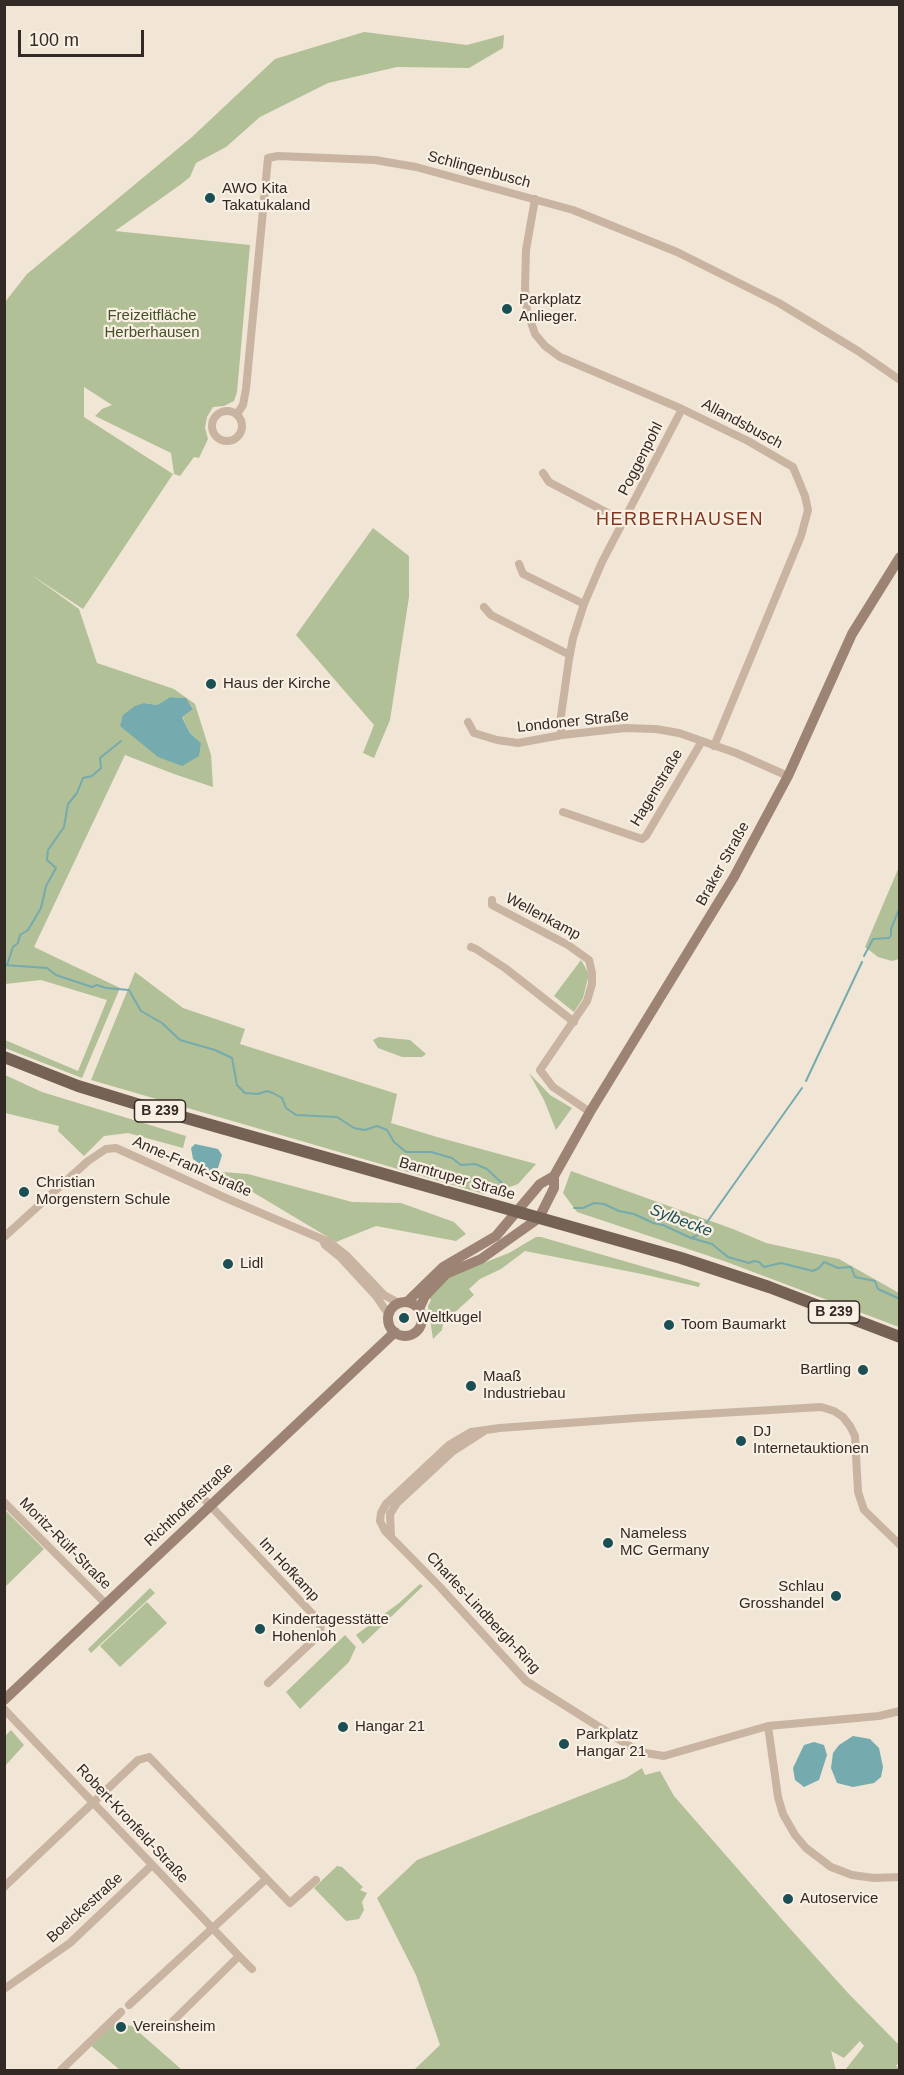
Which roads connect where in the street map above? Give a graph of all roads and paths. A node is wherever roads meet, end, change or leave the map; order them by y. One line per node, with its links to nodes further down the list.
1 (535, 199): 2 (street, Schlingenbusch); 3 (street, Allandsbusch); 4 (street, Schlingenbusch)
2 (900, 380)
3 (682, 409): 6 (street, Poggenpohl); 15 (street, Allandsbusch)
4 (237, 414)
5 (543, 473): 6 (street)
6 (623, 521): 9 (street, Poggenpohl)
7 (900, 557): 16 (street, Braker Straße)
8 (519, 564): 9 (street)
9 (584, 604): 11 (street, Poggenpohl)
10 (484, 607): 11 (street)
11 (570, 655): 13 (street, Poggenpohl)
12 (468, 722): 13 (street, Londoner Straße)
13 (562, 735): 14 (street, Londoner Straße)
14 (702, 741): 15 (street, Londoner Straße); 17 (street, Hagenstraße)
15 (714, 746): 16 (street, Londoner Straße)
16 (788, 776): 22 (street, Braker Straße)
17 (563, 812)
18 (492, 900): 20 (street, Wellenkamp)
19 (471, 947): 20 (street)
20 (574, 1022): 22 (street, Wellenkamp)
21 (4, 1057): 24 (main road, Barntruper Straße / B 239)
22 (590, 1112): 23 (street, Braker Straße)
23 (554, 1176): 24 (street, Braker Straße); 25 (street, Braker Straße)
24 (518, 1212): 25 (main road, Barntruper Straße / B 239); 28 (street)
25 (539, 1218): 29 (street); 31 (main road, Barntruper Straße / B 239)
26 (4, 1238): 27 (street, Anne-Frank-Straße)
27 (323, 1241): 28 (street, Anne-Frank-Straße); 30 (street, Anne-Frank-Straße)
28 (403, 1302): 29 (street); 30 (street)
29 (419, 1309): 30 (street)
30 (391, 1324): 33 (street, Richthofenstraße)
31 (900, 1337)
32 (4, 1502): 35 (street, Moritz-Rülf-Straße)
33 (208, 1503): 35 (street, Richthofenstraße); 36 (street, Im Hofkamp)
34 (900, 1545): 41 (street, Charles-Lindbergh-Ring)
35 (104, 1602): 37 (street, Richthofenstraße); 38 (street, Richthofenstraße)
36 (268, 1683)
37 (4, 1692)
38 (4, 1700)
39 (4, 1709): 42 (street, Robert-Kronfeld-Straße)
40 (900, 1711): 41 (street, Charles-Lindbergh-Ring)
41 (768, 1726): 44 (street)
42 (94, 1803): 43 (street, Robert-Kronfeld-Straße); 45 (street); 47 (street)
43 (152, 1865): 48 (street, Robert-Kronfeld-Straße); 51 (street, Boelckestraße)
44 (900, 1877)
45 (266, 1879): 46 (street); 48 (street)
46 (316, 1880)
47 (4, 1887)
48 (213, 1928): 49 (street, Robert-Kronfeld-Straße); 52 (street)
49 (239, 1956): 50 (street, Robert-Kronfeld-Straße); 54 (street)
50 (252, 1969)
51 (4, 1989)
52 (129, 2005)
53 (121, 2012): 55 (street)
54 (173, 2021)
55 (61, 2070)

